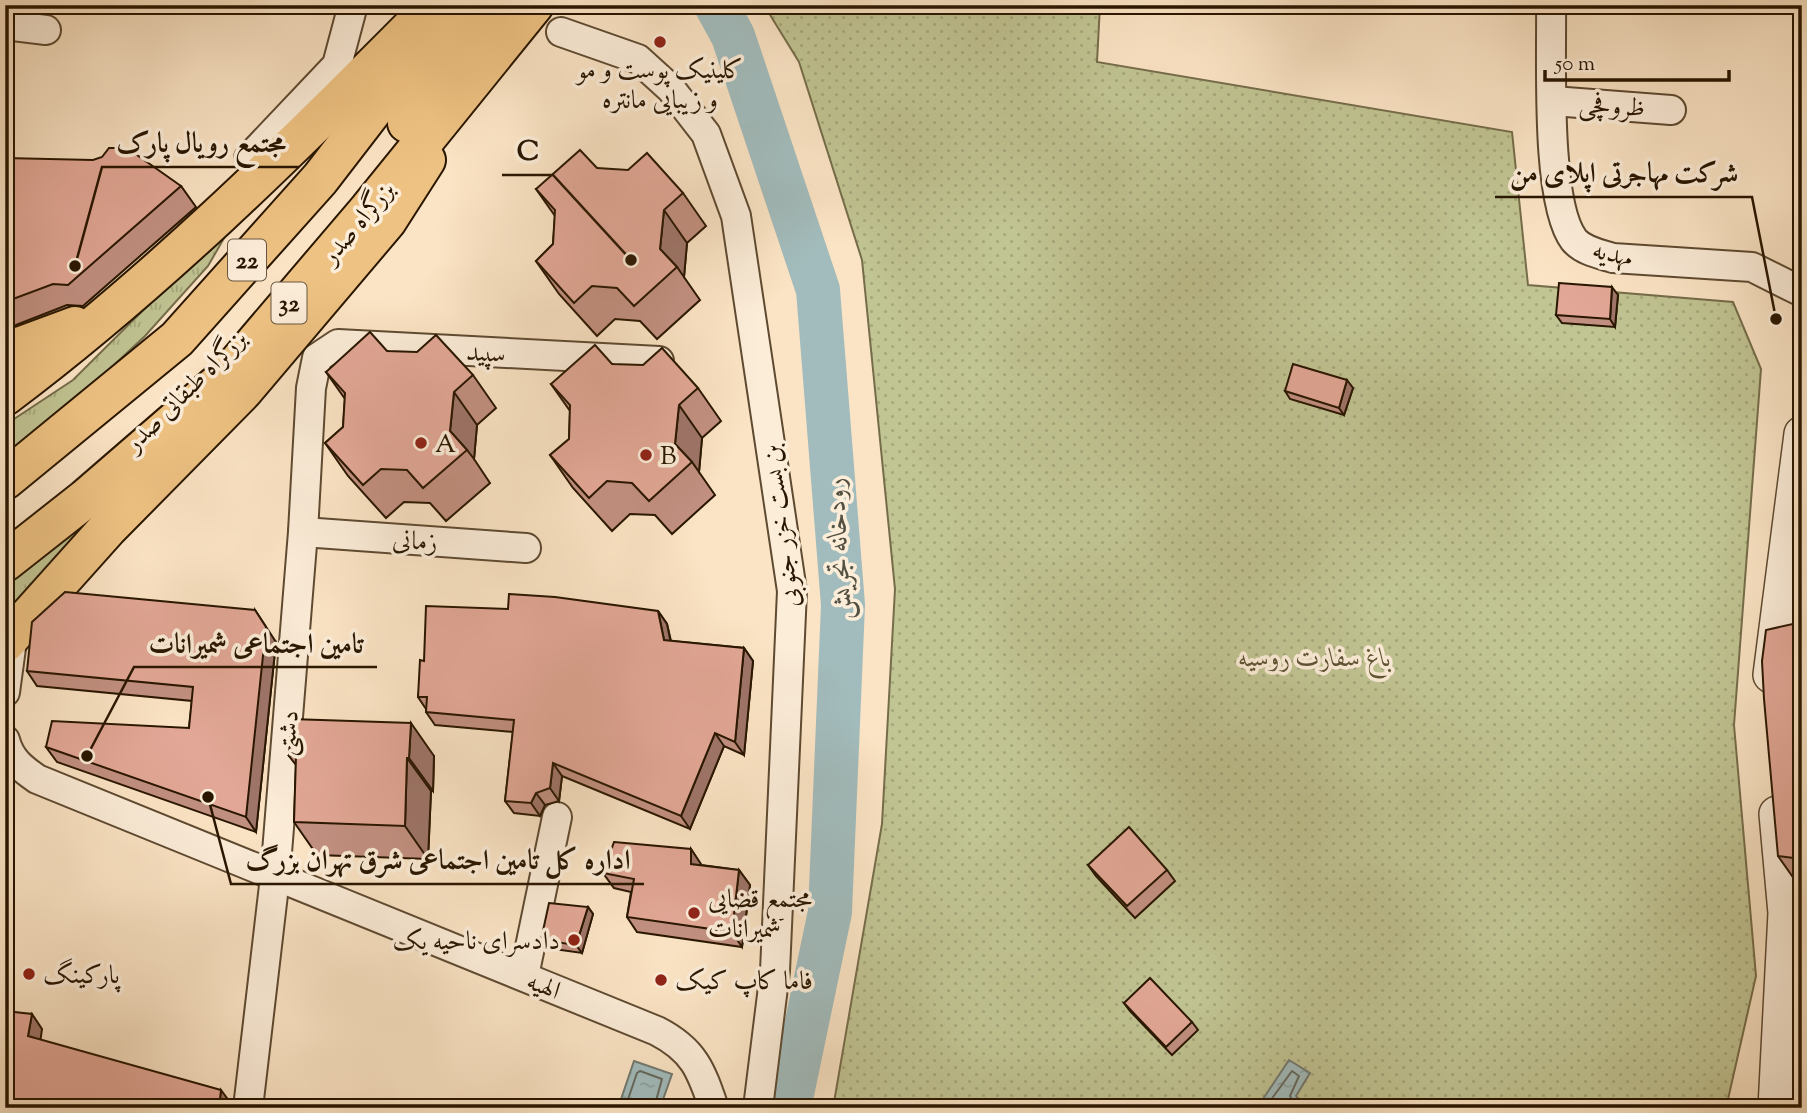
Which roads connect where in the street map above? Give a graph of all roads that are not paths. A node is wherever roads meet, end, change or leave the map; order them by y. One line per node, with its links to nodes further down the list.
1 (353, 5): 13 (street)
2 (454, 5): 22 (main road, بزرگراه طبقاتی صدر / 22)
3 (495, 5): 25 (main road, بزرگراه طبقاتی صدر / 22)
4 (534, 5): 10 (main road, بزرگراه صدر / 32)
5 (1551, 5): 11 (street, مهدیه)
6 (422, 15): 15 (main road); 21 (main road)
7 (5, 25): 8 (street)
8 (46, 30)
9 (561, 32): 37 (street, بن بست خزر جنوبی)
10 (486, 65): 26 (main road, بزرگراه صدر / 32); 27 (main road)
11 (1553, 101): 12 (street, ظروفچی); 14 (street, مهدیه)
12 (1671, 110)
13 (249, 158)
14 (1802, 292)
15 (126, 298): 16 (main road); 19 (main road)
16 (5, 348)
17 (317, 358): 18 (street, سپید); 23 (street, دشتی)
18 (659, 361)
19 (5, 396)
20 (1802, 434): 29 (street)
21 (5, 471)
22 (5, 480)
23 (303, 532): 24 (street, زمانی); 33 (street, دشتی)
24 (526, 548)
25 (5, 552)
26 (5, 562)
27 (9, 638): 28 (street)
28 (5, 692)
29 (1767, 708)
30 (5, 740): 33 (street, الهیه)
31 (1773, 777): 38 (street)
32 (557, 817): 34 (street)
33 (275, 877): 34 (street, الهیه); 35 (street, دشتی)
34 (524, 976): 36 (street, الهیه)
35 (248, 1108)
36 (714, 1108)
37 (758, 1108)
38 (1776, 1108)

